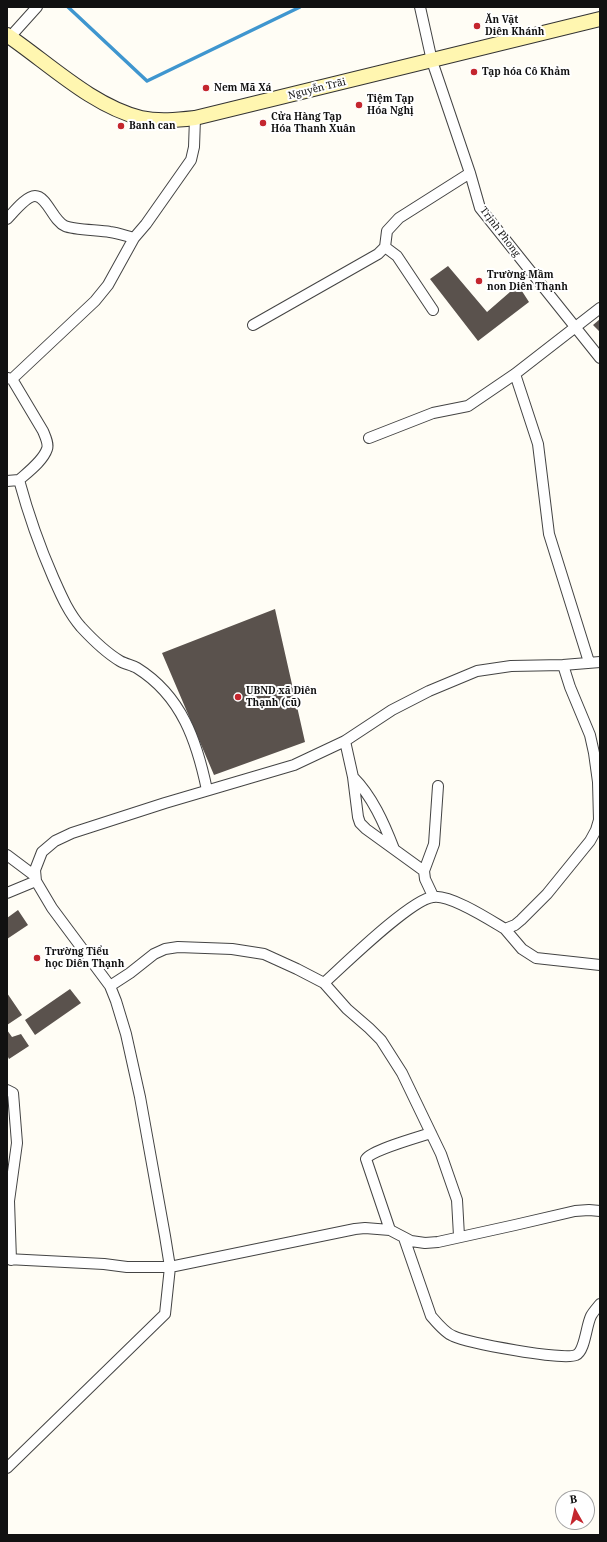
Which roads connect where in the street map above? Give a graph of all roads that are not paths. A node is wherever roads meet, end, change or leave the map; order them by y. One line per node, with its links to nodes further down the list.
1 (37, 7): 4 (street)
2 (420, 7): 5 (street, Trịnh Phong)
3 (600, 19): 5 (main road, Nguyễn Trãi)
4 (9, 36): 6 (main road, Nguyễn Trãi)
5 (432, 61): 6 (main road, Nguyễn Trãi); 7 (street, Trịnh Phong)
6 (195, 118): 9 (street)
7 (470, 173): 10 (street); 14 (street, Trịnh Phong)
8 (7, 219): 9 (street)
9 (134, 238): 17 (street)
10 (385, 247): 12 (street); 13 (street)
11 (600, 308): 14 (street)
12 (433, 310)
13 (253, 325)
14 (575, 326): 15 (street, Trịnh Phong); 16 (street)
15 (600, 358)
16 (515, 374): 18 (street); 21 (street)
17 (10, 378): 19 (street)
18 (369, 438)
19 (19, 480): 20 (street); 27 (street)
20 (7, 481)
21 (588, 662): 22 (street); 23 (street)
22 (600, 662)
23 (563, 665): 24 (street); 34 (street)
24 (344, 741): 25 (street); 27 (street)
25 (352, 776): 28 (street); 28 (street)
26 (438, 786): 30 (street)
27 (208, 790): 31 (street)
28 (394, 850): 30 (street)
29 (7, 855): 31 (street)
30 (424, 871): 33 (street)
31 (36, 879): 32 (street); 37 (street)
32 (7, 893)
33 (434, 896): 34 (street); 36 (street)
34 (505, 929): 35 (street)
35 (600, 965)
36 (324, 983): 37 (street); 39 (street)
37 (110, 986): 45 (street)
38 (7, 1090): 44 (street)
39 (431, 1133): 41 (street); 42 (street)
40 (600, 1211): 42 (street)
41 (390, 1230): 43 (street); 45 (street)
42 (459, 1236): 43 (street)
43 (404, 1238): 46 (street)
44 (9, 1260): 45 (street)
45 (170, 1267): 47 (street)
46 (600, 1304)
47 (7, 1468)

